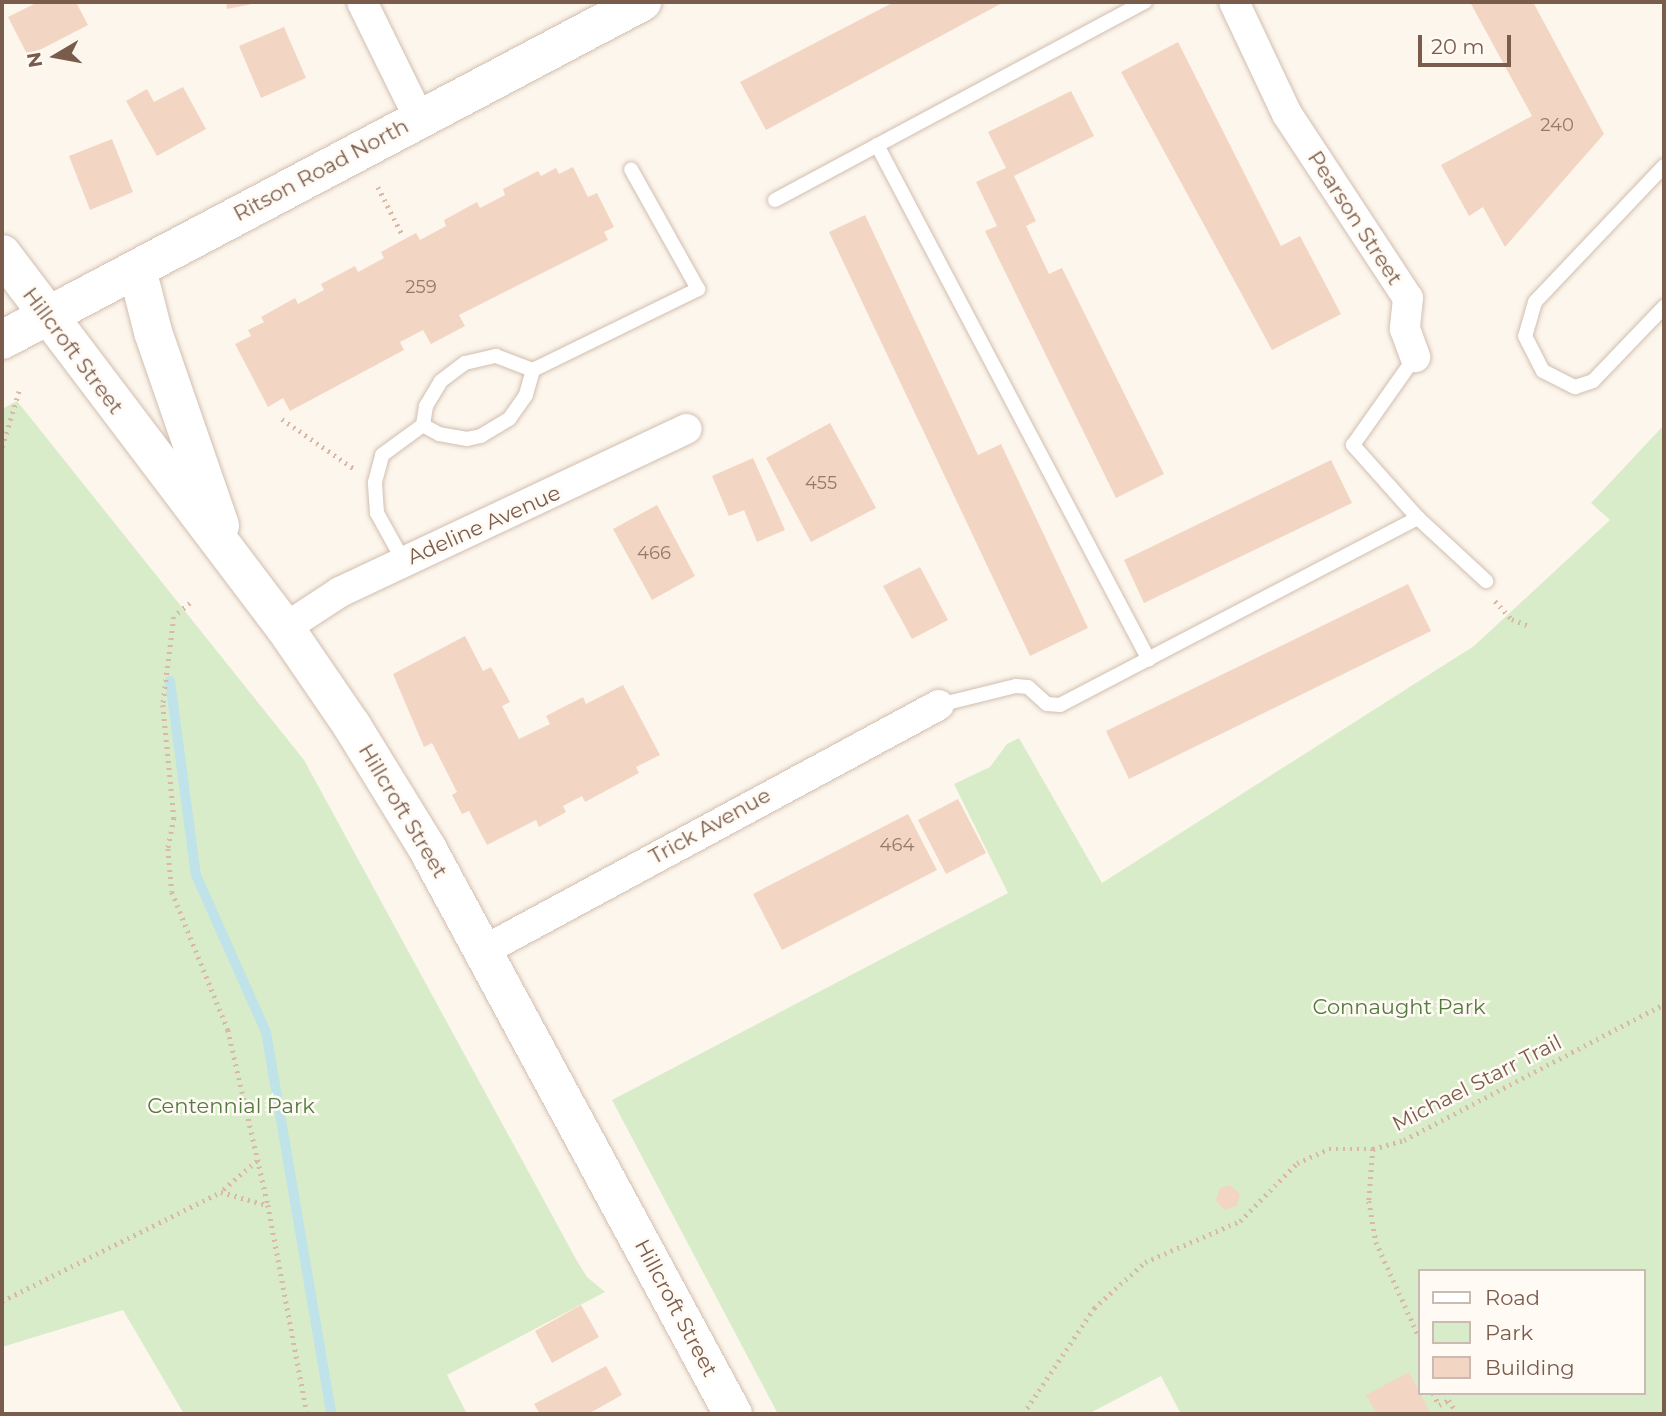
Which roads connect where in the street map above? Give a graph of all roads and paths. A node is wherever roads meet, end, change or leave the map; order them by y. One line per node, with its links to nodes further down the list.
1 (362, 2): 5 (street)
2 (642, 2): 5 (street, Ritson Road North)
3 (1145, 2): 6 (lane)
4 (1234, 2): 17 (street, Pearson Street)
5 (419, 118): 13 (street, Ritson Road North)
6 (877, 145): 10 (lane); 32 (lane)
7 (1664, 166): 14 (lane)
8 (631, 169): 18 (lane)
9 (378, 187): 11 (path)
10 (775, 200)
11 (402, 234)
12 (2, 254): 15 (street, Hillcroft Street)
13 (137, 269): 15 (street, Ritson Road North); 27 (street)
14 (1664, 307)
15 (46, 317): 16 (street, Ritson Road North); 27 (street, Hillcroft Street)
16 (2, 340)
17 (1415, 357): 25 (lane, Pearson Street)
18 (533, 370): 21 (lane); 21 (lane)
19 (19, 391): 23 (path)
20 (282, 419): 24 (path)
21 (423, 425): 24 (lane)
22 (687, 429): 26 (street, Adeline Avenue)
23 (2, 447)
24 (375, 482): 26 (lane)
25 (1418, 518): 28 (lane); 32 (lane)
26 (404, 562): 31 (street, Adeline Avenue)
27 (242, 573): 31 (street, Hillcroft Street)
28 (1486, 581): 30 (path)
29 (190, 603): 37 (path)
30 (1527, 625)
31 (285, 628): 34 (street, Hillcroft Street)
32 (1149, 660): 33 (lane)
33 (939, 705): 34 (street, Trick Avenue)
34 (483, 951): 44 (street, Hillcroft Street)
35 (1664, 1004): 36 (path, Michael Starr Trail)
36 (1373, 1149): 41 (path); 45 (path, Michael Starr Trail)
37 (257, 1161): 38 (path); 39 (path)
38 (221, 1192): 39 (path); 40 (path)
39 (268, 1205): 43 (path)
40 (2, 1301)
41 (1418, 1335)
42 (1434, 1395): 46 (path)
43 (307, 1414)
44 (733, 1414)
45 (1023, 1414)
46 (1457, 1414)

